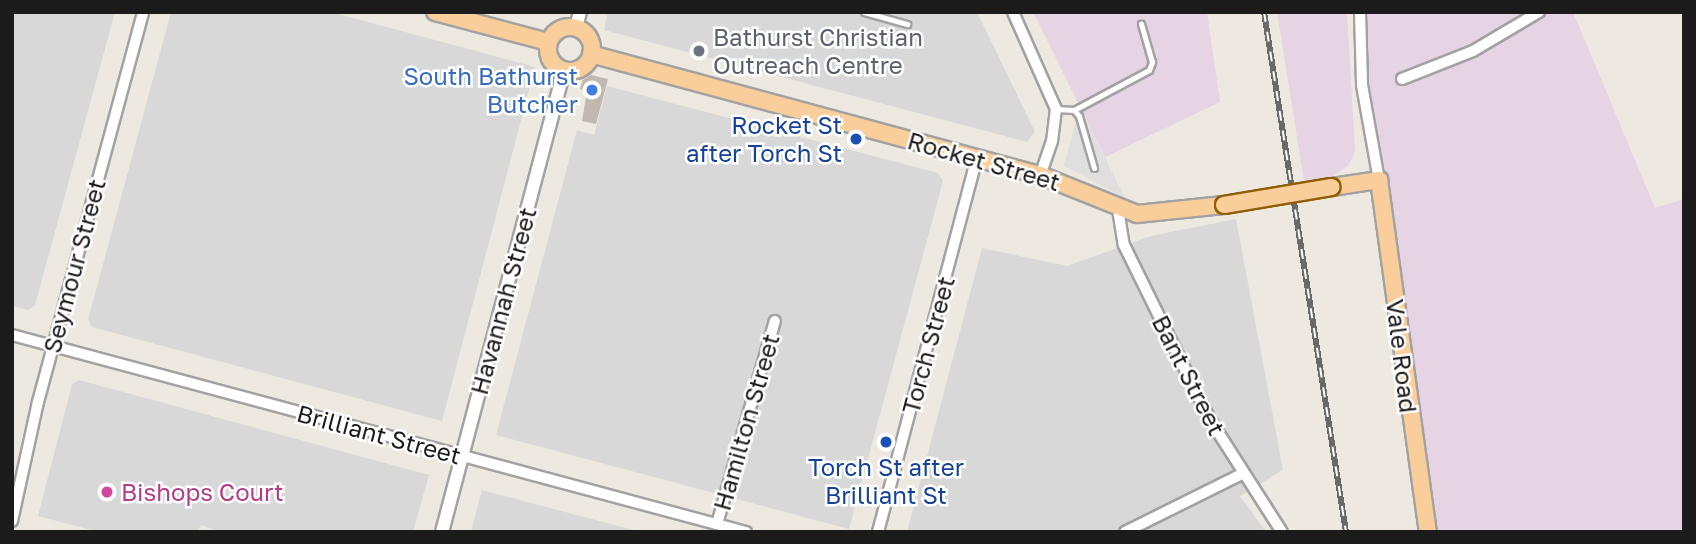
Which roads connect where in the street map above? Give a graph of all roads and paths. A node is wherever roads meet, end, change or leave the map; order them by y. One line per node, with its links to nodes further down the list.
1 (143, 12): 23 (street, Seymour Street)
2 (435, 12): 10 (main road)
3 (864, 12): 8 (lane)
4 (1013, 12): 14 (street)
5 (1360, 12): 19 (street)
6 (1538, 12): 13 (street)
7 (578, 20): 10 (main road); 11 (main road)
8 (907, 24)
9 (1141, 24): 15 (lane)
10 (548, 42): 12 (main road)
11 (591, 54): 12 (main road); 16 (main road, Rocket Street)
12 (564, 70): 24 (street, Havannah Street)
13 (1402, 79)
14 (1056, 109): 15 (lane); 18 (street)
15 (1074, 110): 17 (lane)
16 (977, 157): 18 (main road, Rocket Street); 30 (street, Torch Street)
17 (1094, 168)
18 (1040, 175): 20 (main road, Rocket Street)
19 (1379, 180): 20 (main road, Rocket Street, bridge); 33 (main road, Vale Road)
20 (1118, 209): 25 (street, Bant Street)
21 (775, 321): 27 (street, Hamilton Street)
22 (12, 335): 23 (street, Brilliant Street)
23 (53, 345): 24 (street, Brilliant Street); 26 (street, Seymour Street)
24 (462, 456): 27 (street, Brilliant Street); 28 (street, Havannah Street)
25 (1242, 474): 31 (street); 32 (street, Bant Street)
26 (12, 521)
27 (717, 524): 29 (street, Brilliant Street)
28 (442, 532)
29 (746, 532)
30 (878, 532)
31 (1125, 532)
32 (1282, 532)
33 (1428, 532)

